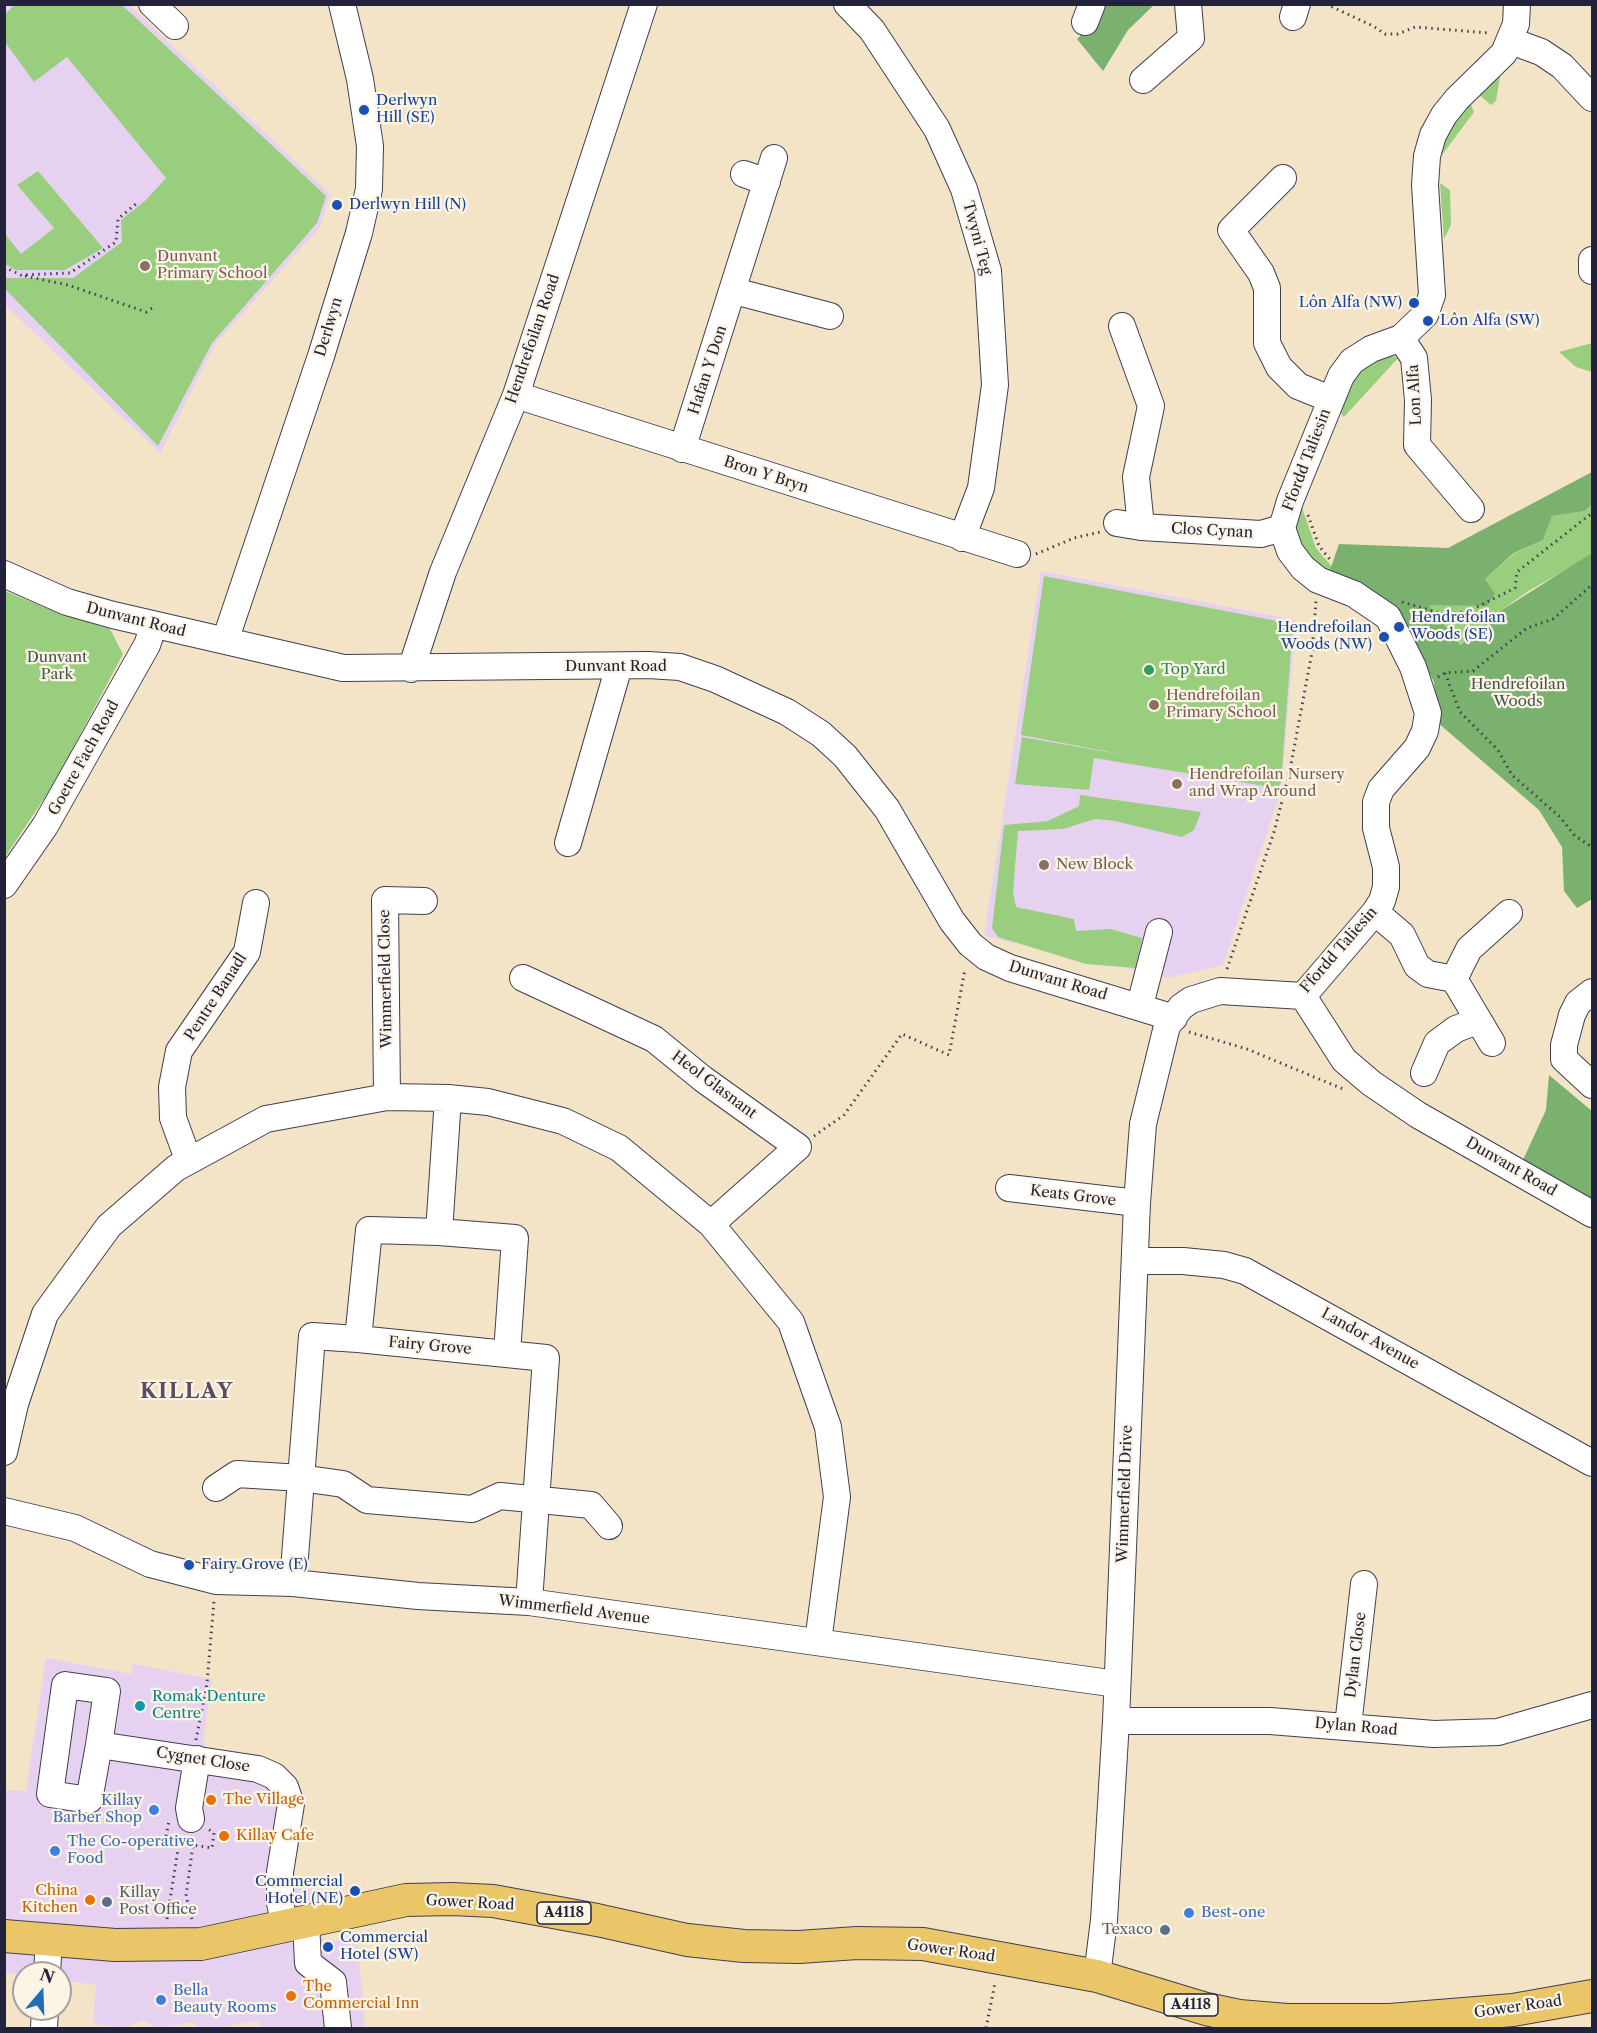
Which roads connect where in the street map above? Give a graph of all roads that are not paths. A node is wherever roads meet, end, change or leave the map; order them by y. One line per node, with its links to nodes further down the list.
1 (152, 4): 7 (street)
2 (342, 4): 28 (street, Derlwyn)
3 (644, 4): 19 (street, Hendrefoilan Road)
4 (847, 4): 24 (street, Twyni Teg)
5 (1188, 4): 9 (street)
6 (1517, 4): 8 (street)
7 (175, 26)
8 (1501, 37): 10 (street); 18 (street, Ffordd Taliesin)
9 (1143, 80)
10 (1593, 98)
11 (762, 171): 15 (street, Hafan Y Don)
12 (1283, 178): 20 (street)
13 (1593, 260): 14 (street)
14 (1593, 271)
15 (734, 291): 16 (street); 21 (street, Hafan Y Don)
16 (830, 315)
17 (1122, 326): 23 (street, Clos Cynan)
18 (1401, 338): 20 (street, Ffordd Taliesin); 22 (street, Lon Alfa)
19 (516, 395): 21 (street, Bron Y Bryn); 30 (street, Hendrefoilan Road)
20 (1330, 399): 23 (street, Ffordd Taliesin)
21 (682, 449): 24 (street, Bron Y Bryn)
22 (1471, 509)
23 (1282, 528): 35 (street, Ffordd Taliesin)
24 (962, 538): 25 (street, Bron Y Bryn)
25 (1017, 554)
26 (4, 574): 27 (street, Dunvant Road)
27 (154, 625): 28 (street, Dunvant Road); 32 (street, Goetre Fach Road)
28 (225, 641): 30 (street, Dunvant Road)
29 (619, 666): 30 (street, Dunvant Road); 31 (street); 42 (street, Dunvant Road)
30 (411, 669)
31 (568, 843)
32 (4, 885)
33 (424, 901): 48 (street, Wimmerfield Close)
34 (256, 903): 50 (street, Pentre Banadl)
35 (1375, 912): 39 (street); 41 (street, Ffordd Taliesin)
36 (1509, 913): 39 (street)
37 (1159, 932): 42 (street)
38 (523, 978): 54 (street, Heol Glasnant)
39 (1454, 979): 43 (street)
40 (1593, 992): 47 (street)
41 (1303, 996): 44 (street, Ffordd Taliesin); 53 (street, Dunvant Road)
42 (1140, 1005): 44 (street, Dunvant Road)
43 (1477, 1020): 45 (street); 46 (street)
44 (1170, 1022): 52 (street, Wimmerfield Drive)
45 (1492, 1043)
46 (1424, 1073)
47 (1593, 1085)
48 (387, 1097): 49 (street); 50 (street)
49 (448, 1098): 54 (street); 55 (street)
50 (188, 1159): 59 (street)
51 (1009, 1188): 52 (street, Keats Grove)
52 (1137, 1203): 56 (street, Wimmerfield Drive)
53 (1593, 1214)
54 (711, 1224): 69 (street)
55 (439, 1232): 57 (street); 58 (street)
56 (1135, 1261): 60 (street, Landor Avenue); 70 (street, Wimmerfield Drive)
57 (358, 1339): 58 (street, Fairy Grove); 61 (street, Fairy Grove)
58 (507, 1353): 63 (street, Fairy Grove)
59 (4, 1452)
60 (1593, 1462)
61 (302, 1478): 62 (street); 63 (street); 66 (street, Fairy Grove)
62 (216, 1488)
63 (536, 1500): 65 (street); 68 (street, Fairy Grove)
64 (4, 1510): 66 (street, Wimmerfield Avenue)
65 (609, 1526)
66 (293, 1583): 68 (street, Wimmerfield Avenue)
67 (1363, 1583): 73 (street, Dylan Close)
68 (529, 1602): 69 (street, Wimmerfield Avenue)
69 (818, 1642): 70 (street, Wimmerfield Avenue)
70 (1117, 1684): 72 (street, Wimmerfield Drive)
71 (1593, 1705): 73 (street, Dylan Road)
72 (1116, 1721): 73 (street, Dylan Road); 82 (street, Wimmerfield Drive)
73 (1348, 1726)
74 (107, 1746): 75 (street, Cygnet Close)
75 (197, 1759): 76 (street); 77 (street, Cygnet Close)
76 (191, 1819)
77 (288, 1926): 78 (main road, Gower Road / A4118); 81 (main road); 82 (main road, Gower Road / A4118); 85 (street, Cygnet Close)
78 (4, 1936)
79 (4, 1951): 80 (main road)
80 (37, 1961)
81 (72, 1964)
82 (1097, 1976): 84 (main road, Gower Road / A4118)
83 (1593, 1996): 84 (main road, Gower Road / A4118)
84 (1287, 2024)
85 (338, 2028)

